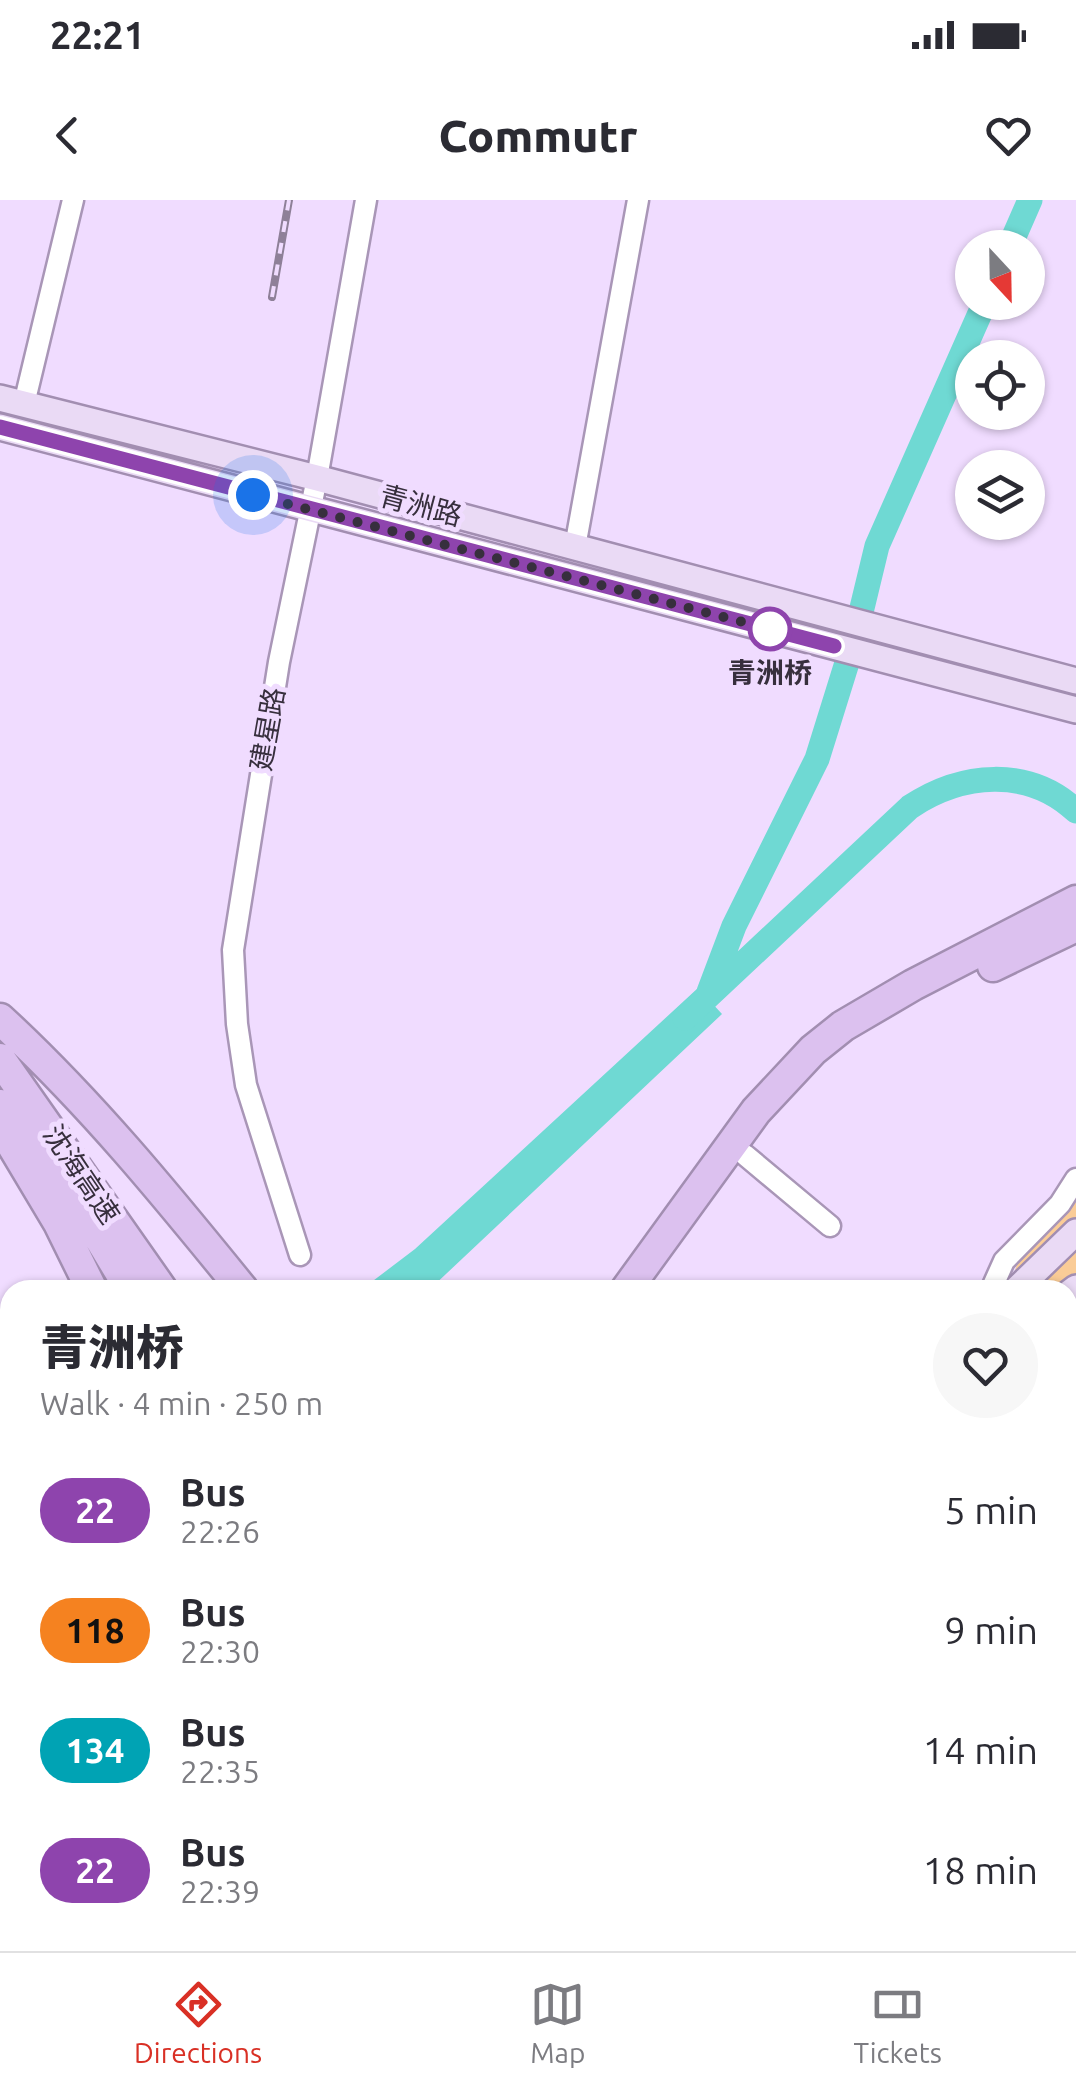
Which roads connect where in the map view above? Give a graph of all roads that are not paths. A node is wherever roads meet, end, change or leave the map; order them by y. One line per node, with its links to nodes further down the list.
1 (73, 200): 4 (street)
2 (366, 200): 6 (street, 建星路)
3 (638, 200): 9 (street)
4 (12, 401): 6 (main road, 青洲路)
5 (0, 427): 7 (main road, 青洲路)
6 (317, 478): 7 (street, 建星路); 8 (main road, 青洲路)
7 (310, 508): 10 (main road, 青洲路); 24 (street, 建星路)
8 (535, 536): 9 (main road, 青洲路); 10 (main road)
9 (576, 546): 11 (main road, 青洲路)
10 (526, 564): 12 (main road, 青洲路)
11 (1076, 681)
12 (1076, 710)
13 (1076, 901): 30 (highway)
14 (1076, 926): 20 (highway)
15 (0, 1019): 29 (highway)
16 (0, 1059): 18 (highway, 沈海高速)
17 (0, 1105): 26 (highway, 沈海高速)
18 (40, 1113): 27 (highway, 沈海高速); 28 (highway)
19 (0, 1125): 25 (highway)
20 (744, 1154): 22 (street); 31 (highway)
21 (1076, 1179): 32 (street)
22 (830, 1226)
23 (1076, 1232): 33 (main road)
24 (300, 1255)
25 (87, 1280)
26 (125, 1280)
27 (155, 1280)
28 (176, 1280)
29 (235, 1280)
30 (633, 1280)
31 (655, 1280)
32 (996, 1280)
33 (1026, 1280)

